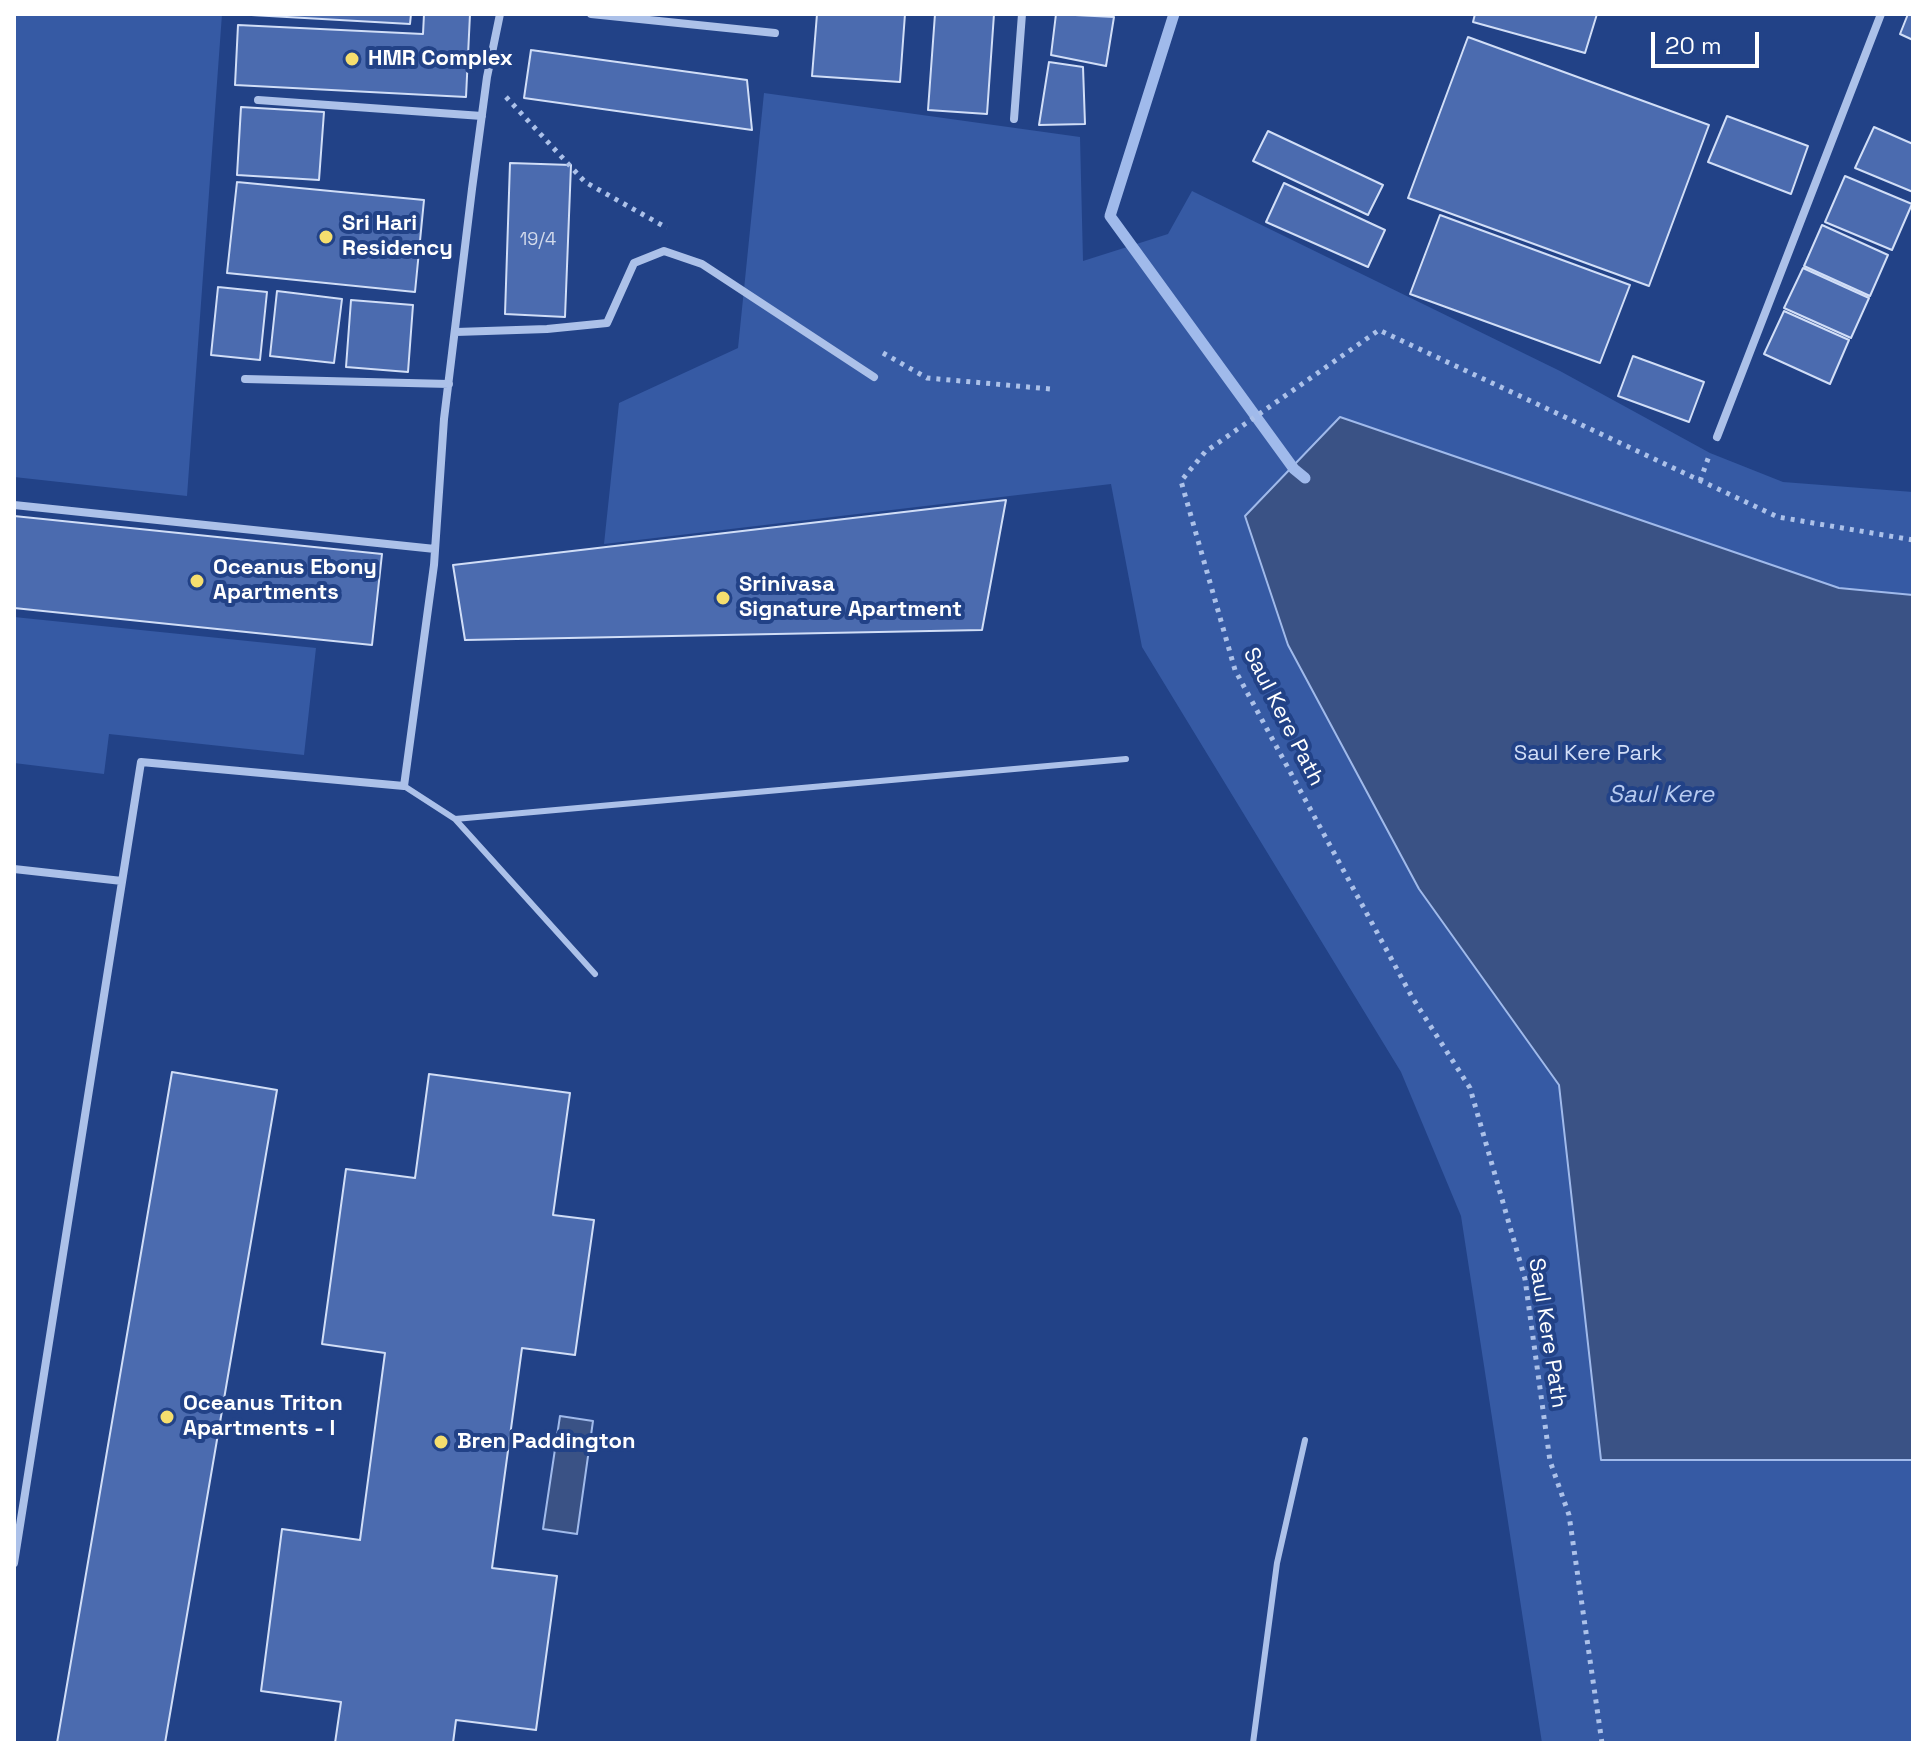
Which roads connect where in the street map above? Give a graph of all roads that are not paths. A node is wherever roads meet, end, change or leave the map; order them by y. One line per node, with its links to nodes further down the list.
1 (500, 14): 7 (street)
2 (591, 14): 5 (street)
3 (1022, 14): 8 (street)
4 (1881, 14): 13 (street)
5 (775, 33)
6 (258, 100): 7 (street)
7 (482, 116): 9 (street)
8 (1014, 119)
9 (456, 332): 10 (street); 12 (street)
10 (874, 377)
11 (245, 379): 12 (street)
12 (449, 384): 15 (street)
13 (1717, 437)
14 (14, 505): 15 (street)
15 (435, 549): 17 (street)
16 (1126, 759): 18 (lane)
17 (404, 786): 18 (lane); 20 (street)
18 (455, 819): 21 (lane)
19 (14, 869): 20 (street)
20 (122, 881): 23 (street)
21 (595, 974)
22 (1305, 1440): 24 (lane)
23 (14, 1563)
24 (1253, 1743)

